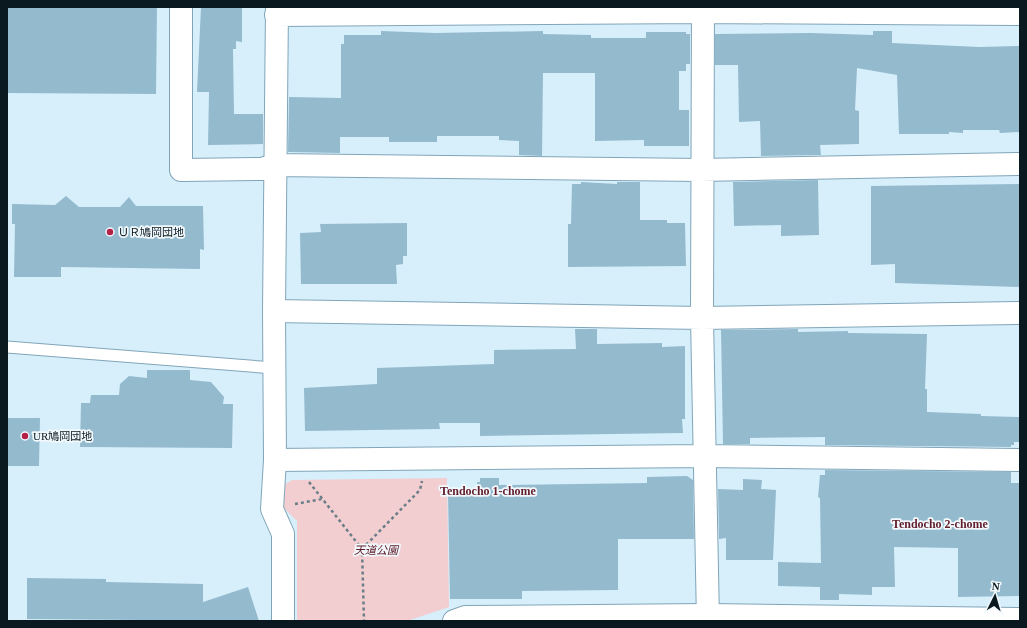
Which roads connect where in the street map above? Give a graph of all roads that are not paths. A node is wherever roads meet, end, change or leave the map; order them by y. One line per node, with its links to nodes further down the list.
1 (181, 7): 6 (street)
2 (703, 9): 3 (street); 4 (street); 7 (street)
3 (276, 11): 6 (street)
4 (1020, 14)
5 (1020, 164): 7 (street)
6 (274, 165): 7 (street); 8 (street)
7 (701, 170): 10 (street)
8 (274, 311): 10 (street); 12 (street)
9 (1020, 313): 10 (street)
10 (702, 318): 13 (street)
11 (7, 347): 12 (lane)
12 (274, 368): 14 (street)
13 (704, 456): 14 (street); 15 (street); 16 (street)
14 (283, 460): 18 (street)
15 (1020, 460)
16 (708, 618): 17 (street); 19 (street)
17 (1020, 619)
18 (284, 621)
19 (454, 621)

